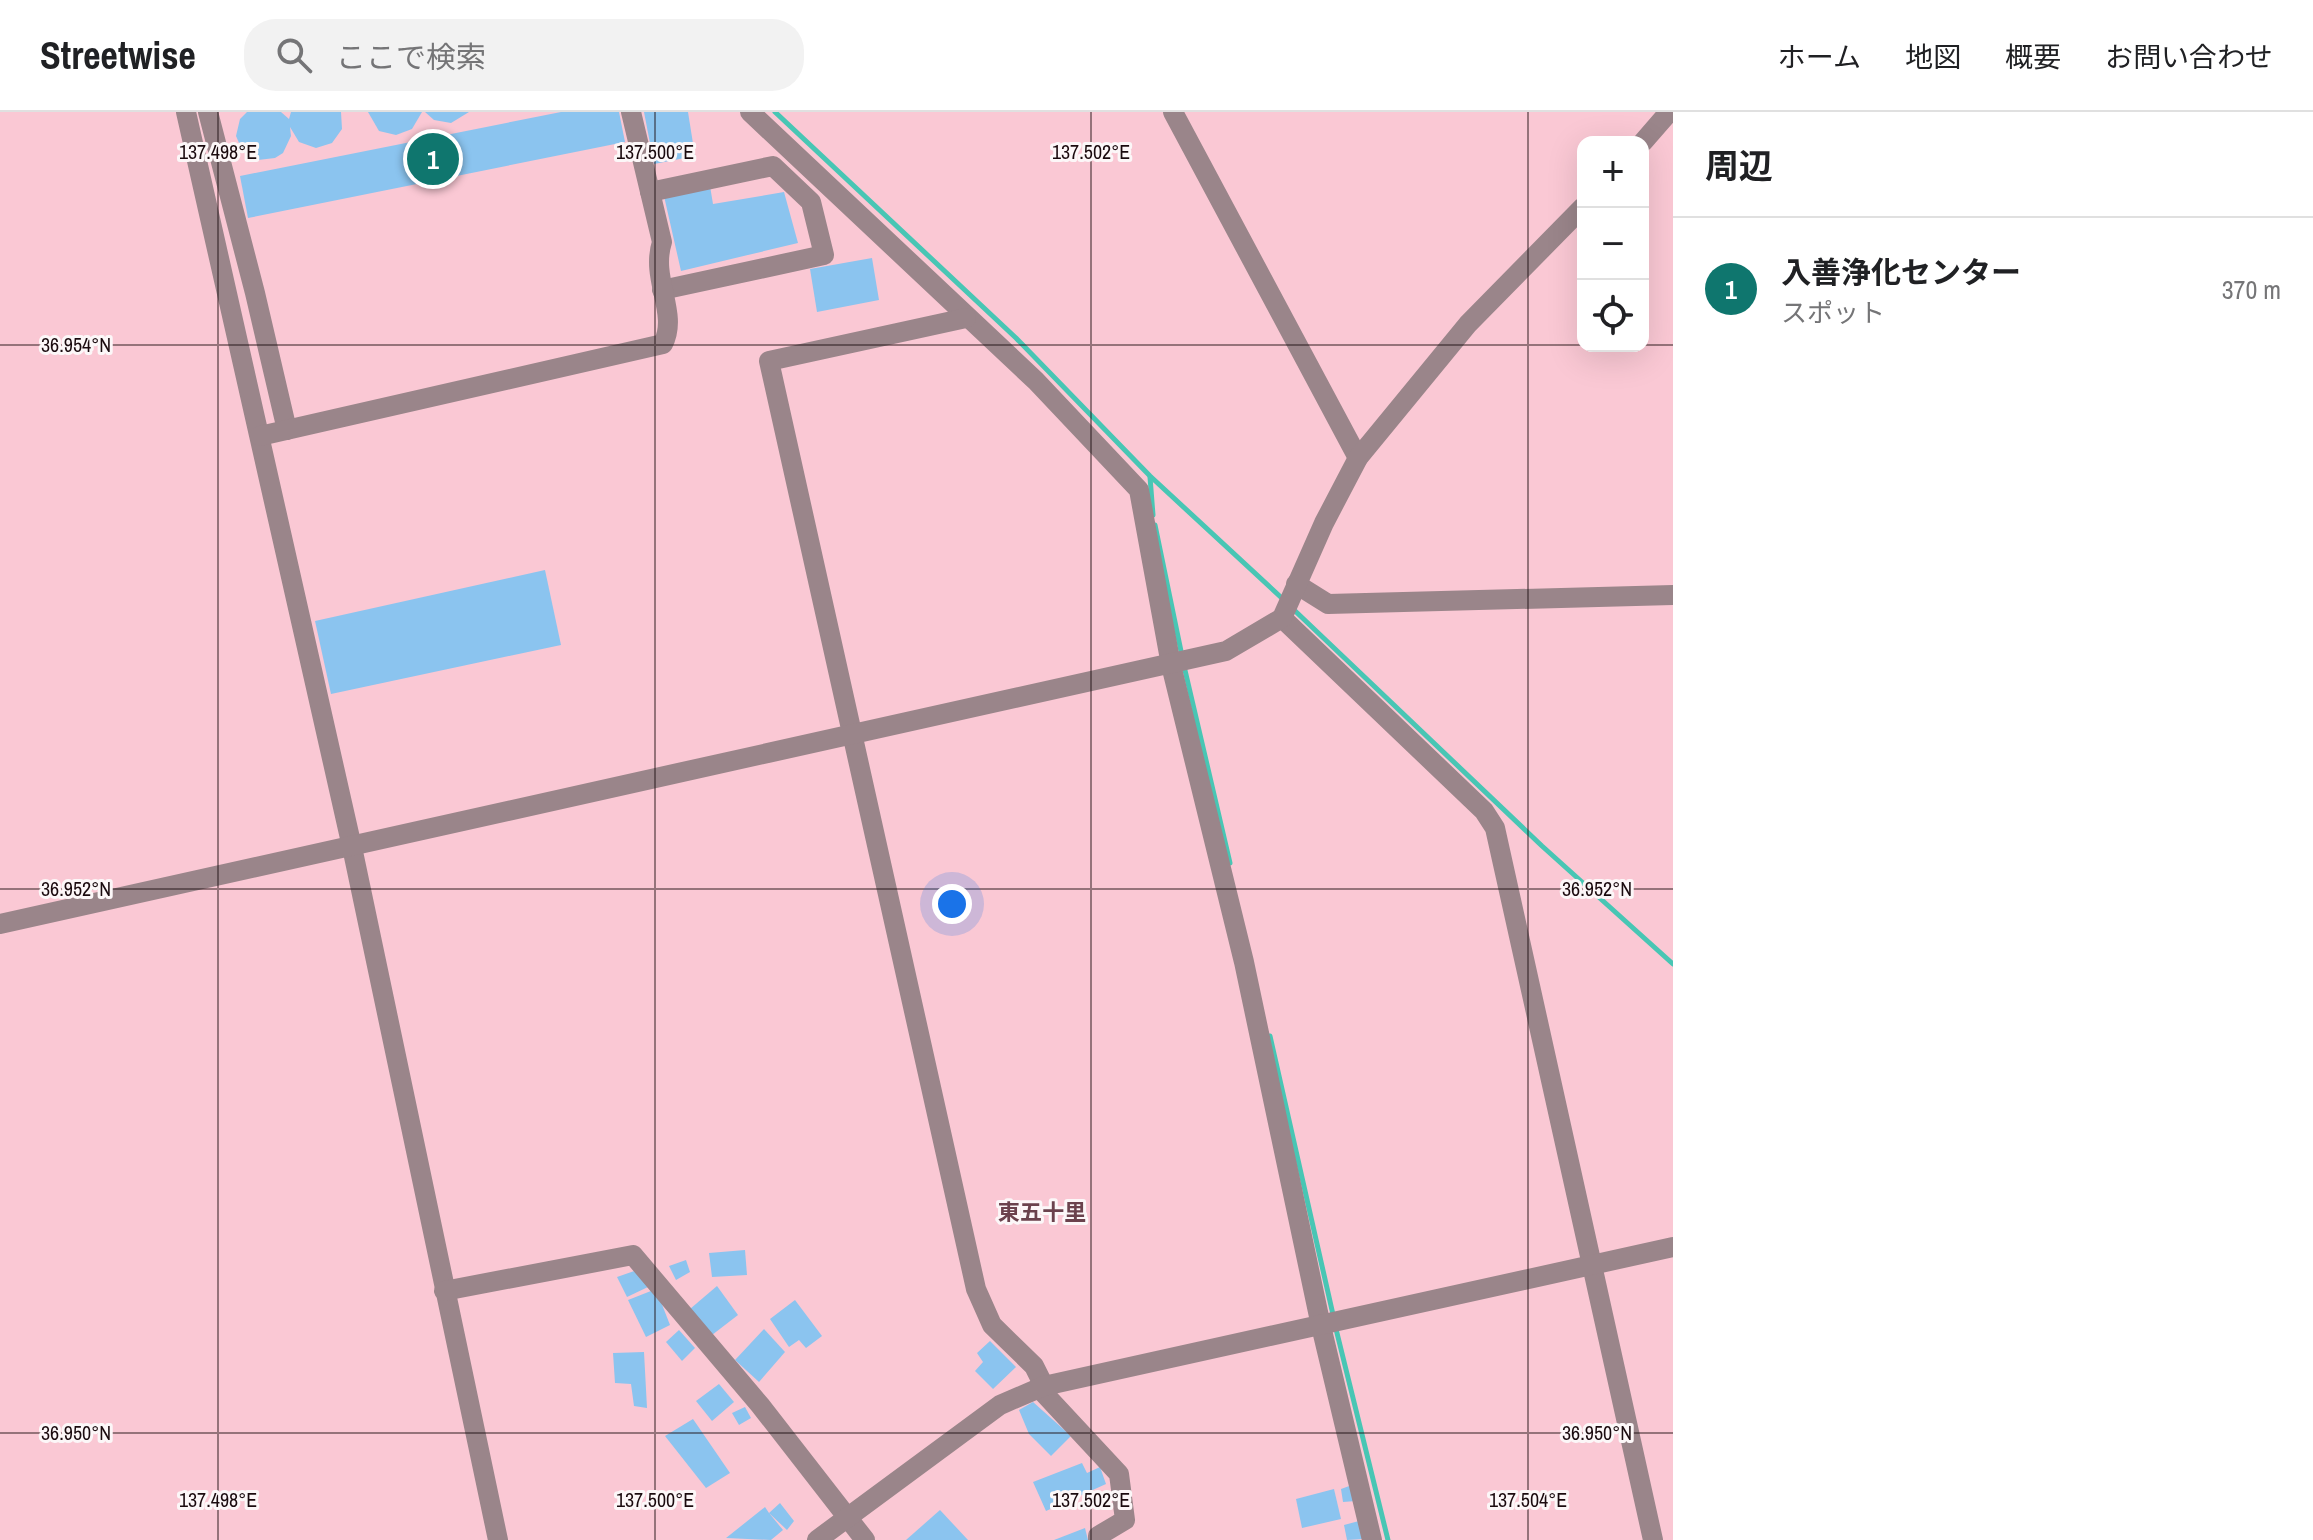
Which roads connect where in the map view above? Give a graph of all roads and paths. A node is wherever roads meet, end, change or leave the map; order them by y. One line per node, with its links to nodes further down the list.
1 (186, 112): 13 (street)
2 (208, 112): 12 (street)
3 (631, 112): 8 (street)
4 (750, 112): 11 (street)
5 (1173, 112): 14 (street)
6 (1669, 112): 7 (street)
7 (1648, 136)
8 (650, 192): 10 (street); 10 (street)
9 (1582, 208): 14 (street)
10 (662, 290): 12 (street)
11 (966, 318): 18 (street); 19 (street)
12 (287, 430): 13 (street)
13 (260, 436): 20 (street)
14 (1358, 458): 15 (street)
15 (1296, 584): 16 (street); 17 (street)
16 (1673, 595)
17 (1282, 618): 18 (street); 23 (street)
18 (1171, 665): 19 (street); 25 (street)
19 (851, 732): 20 (street); 26 (street)
20 (352, 847): 21 (street); 24 (street)
21 (0, 924)
22 (1673, 1247): 23 (street)
23 (1594, 1265): 25 (street); 33 (street)
24 (444, 1291): 27 (street); 28 (street)
25 (1321, 1326): 26 (street); 32 (street)
26 (1042, 1387): 27 (street); 31 (street)
27 (847, 1516): 29 (street); 30 (street)
28 (498, 1540)
29 (817, 1540)
30 (865, 1540)
31 (1098, 1540)
32 (1372, 1540)
33 (1653, 1540)

